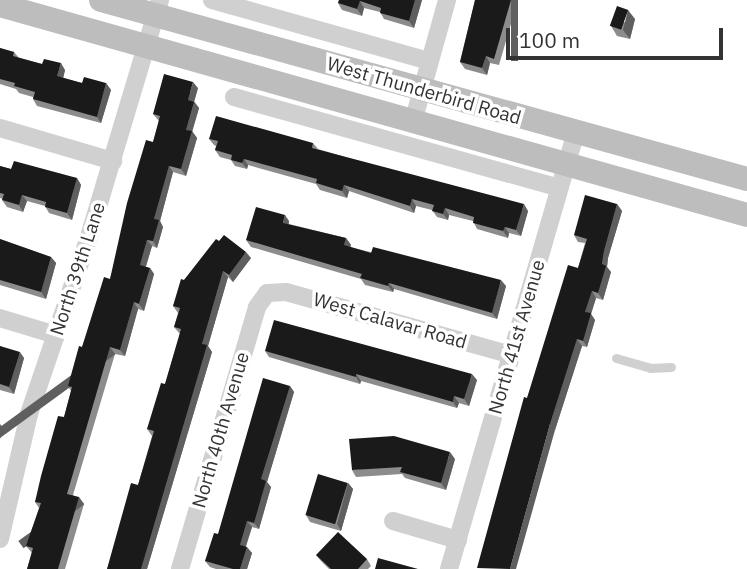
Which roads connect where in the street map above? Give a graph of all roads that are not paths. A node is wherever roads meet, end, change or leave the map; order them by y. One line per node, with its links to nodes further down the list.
1 (101, 0): 5 (main road, West Thunderbird Road)
2 (212, 0): 7 (street, West Thunderbird Road)
3 (447, 0): 7 (street)
4 (0, 5): 6 (main road, West Thunderbird Road)
5 (158, 8): 6 (street, North 39th Lane); 9 (main road, West Thunderbird Road)
6 (146, 46): 8 (main road, West Thunderbird Road); 15 (street, North 39th Lane)
7 (429, 61): 9 (street)
8 (259, 78): 11 (street); 12 (main road, West Thunderbird Road)
9 (421, 90): 12 (street); 14 (main road, West Thunderbird Road)
10 (234, 97): 11 (street, West Thunderbird Road)
11 (270, 107): 16 (street, West Thunderbird Road)
12 (413, 122): 16 (main road, West Thunderbird Road)
13 (0, 128): 15 (street)
14 (576, 133): 16 (street, North 41st Avenue); 17 (main road, West Thunderbird Road)
15 (113, 161): 21 (street, North 39th Lane)
16 (563, 176): 18 (main road, West Thunderbird Road); 22 (street, North 41st Avenue)
17 (747, 179)
18 (747, 215)
19 (267, 293): 22 (street, West Calavar Road); 29 (street, North 40th Avenue)
20 (0, 318): 21 (street)
21 (55, 335): 25 (street, North 39th Lane)
22 (512, 355): 28 (street, North 41st Avenue)
23 (616, 358): 24 (lane)
24 (671, 367)
25 (4, 498): 27 (street, North 39th Lane)
26 (393, 521): 28 (street)
27 (0, 539)
28 (458, 540): 30 (street, North 41st Avenue)
29 (180, 569)
30 (449, 569)

